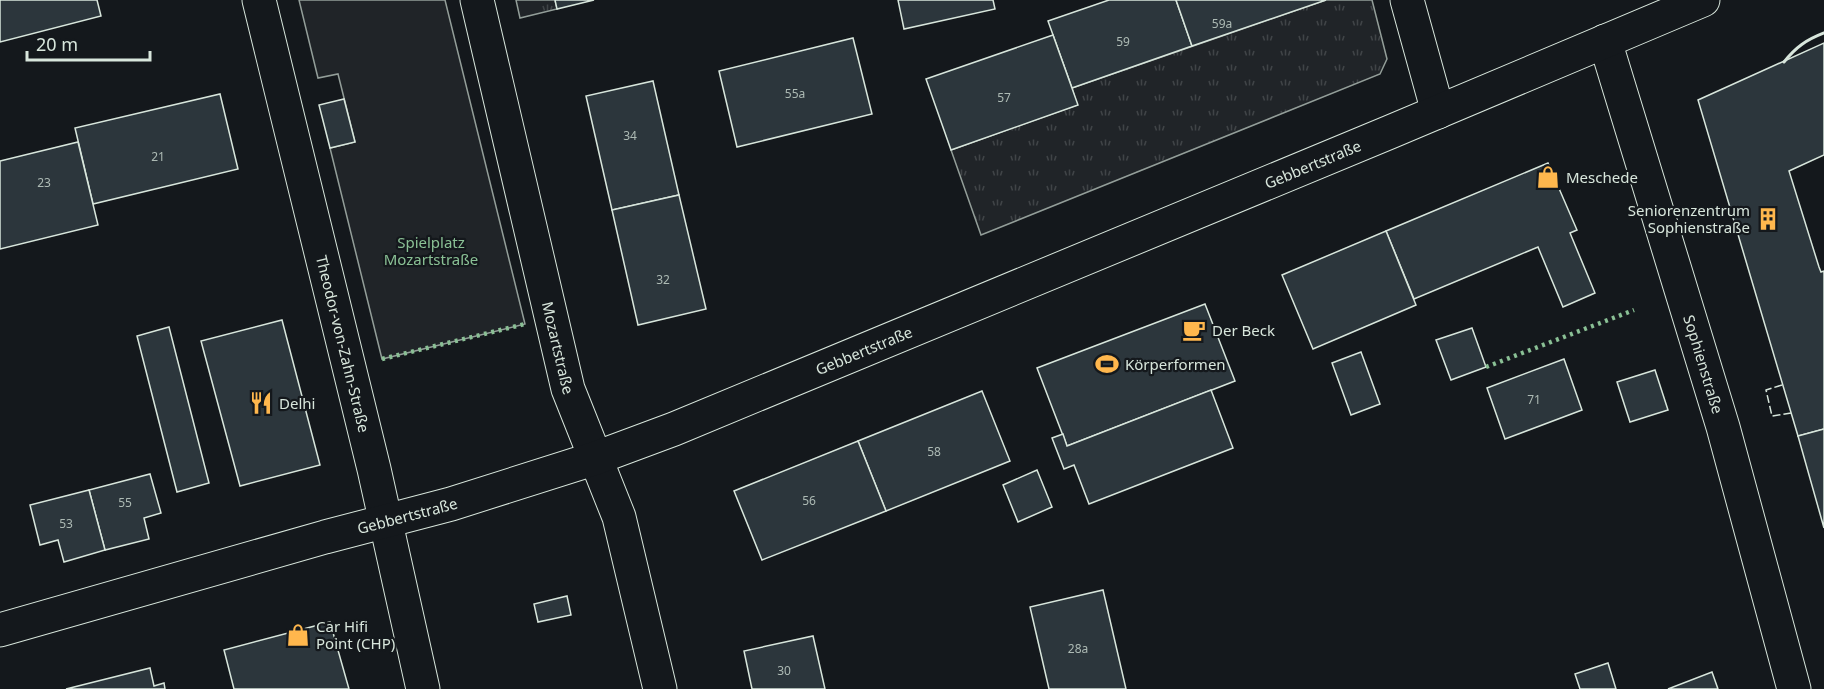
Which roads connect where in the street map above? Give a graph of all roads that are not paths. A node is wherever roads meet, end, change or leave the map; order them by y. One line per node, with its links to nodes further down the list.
1 (259, 0): 8 (street, Theodor-von-Zahn-Straße)
2 (477, 0): 7 (street, Mozartstraße)
3 (1407, 0): 6 (street)
4 (1703, 0): 5 (street, Gebbertstraße)
5 (1605, 41): 6 (street, Gebbertstraße); 12 (street, Sophienstraße)
6 (1438, 112): 7 (street, Gebbertstraße)
7 (596, 458): 8 (street, Gebbertstraße); 11 (street, Mozartstraße)
8 (386, 521): 9 (street, Gebbertstraße); 10 (street, Theodor-von-Zahn-Straße)
9 (0, 630)
10 (423, 689)
11 (660, 689)
12 (1794, 689)

